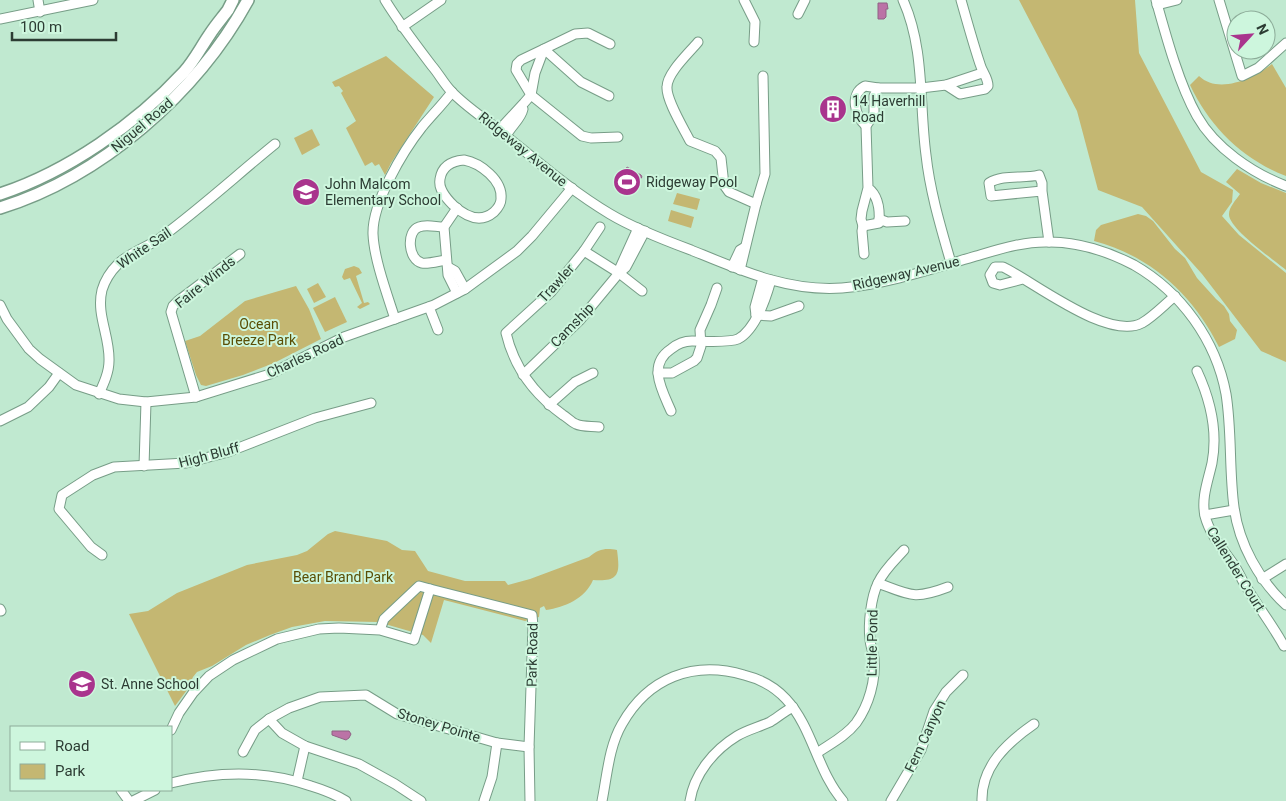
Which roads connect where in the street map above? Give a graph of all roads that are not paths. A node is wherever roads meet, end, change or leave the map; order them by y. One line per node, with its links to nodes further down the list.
1 (38, 0): 14 (street)
2 (93, 0): 14 (street)
3 (233, 0): 39 (main road, Niguel Road)
4 (248, 0): 41 (main road, Niguel Road)
5 (384, 0): 17 (street, Ridgeway Avenue)
6 (441, 0): 17 (street)
7 (744, 0): 19 (street)
8 (806, 0): 15 (street)
9 (903, 0): 27 (street)
10 (961, 0): 23 (street)
11 (1177, 0): 13 (street)
12 (1219, 0): 20 (street)
13 (1156, 3): 35 (street)
14 (40, 12): 16 (street)
15 (798, 14)
16 (0, 19)
17 (402, 27): 28 (street, Ridgeway Avenue)
18 (698, 42): 40 (street)
19 (754, 42)
20 (1286, 43)
21 (610, 44): 22 (street)
22 (544, 49): 29 (street); 29 (street); 30 (street)
23 (982, 73): 25 (street); 25 (street)
24 (763, 76): 40 (street)
25 (946, 84): 27 (street)
26 (878, 88): 27 (street); 31 (street); 31 (street)
27 (921, 88): 53 (street)
28 (452, 92): 32 (street, Ridgeway Avenue); 66 (street)
29 (531, 94): 32 (street); 33 (street)
30 (609, 96)
31 (866, 126): 37 (street)
32 (503, 133): 36 (street, Ridgeway Avenue)
33 (618, 137)
34 (275, 144): 75 (street, White Sail)
35 (1286, 186)
36 (572, 188): 48 (street, Ridgeway Avenue); 61 (street, Charles Road)
37 (868, 188): 43 (street); 45 (street)
38 (1042, 191): 38 (street); 49 (street)
39 (0, 194)
40 (756, 204): 55 (street)
41 (0, 208)
42 (457, 208): 42 (street); 47 (street)
43 (879, 219): 44 (street); 45 (street)
44 (905, 221)
45 (863, 226): 52 (street)
46 (600, 227): 50 (street, Trawler)
47 (444, 228): 54 (street); 54 (street)
48 (641, 230): 55 (street, Ridgeway Avenue); 56 (street, Camship)
49 (1049, 242): 53 (street, Ridgeway Avenue); 62 (street, Ridgeway Avenue)
50 (584, 252): 56 (street); 74 (street, Trawler)
51 (240, 254): 76 (street, Faire Winds)
52 (864, 254)
53 (951, 263): 57 (street, Ridgeway Avenue)
54 (447, 264): 61 (street)
55 (736, 268): 57 (street, Ridgeway Avenue)
56 (619, 273): 60 (street); 74 (street, Camship)
57 (767, 279): 67 (street)
58 (1023, 279): 62 (street)
59 (717, 288): 69 (street)
60 (642, 291)
61 (461, 292): 65 (street, Charles Road)
62 (1175, 296): 84 (street, Ridgeway Avenue)
63 (798, 306): 67 (street)
64 (0, 307): 71 (street, Charles Road)
65 (427, 308): 66 (street, Charles Road); 68 (street)
66 (394, 315): 76 (street, Charles Road)
67 (756, 315): 69 (street)
68 (436, 329)
69 (700, 341): 73 (street); 73 (street)
70 (1197, 371): 85 (street, Callender Court)
71 (59, 373): 75 (street, Charles Road); 81 (street)
72 (593, 373): 79 (street)
73 (658, 373): 80 (street)
74 (524, 375): 79 (street)
75 (99, 394): 77 (street, Charles Road)
76 (196, 397): 77 (street, Charles Road)
77 (146, 402): 83 (street)
78 (371, 403): 83 (street, High Bluff)
79 (549, 405): 82 (street)
80 (671, 411)
81 (0, 421)
82 (599, 428)
83 (144, 466): 87 (street, High Bluff)
84 (1234, 510): 85 (street); 89 (street, Ridgeway Avenue)
85 (1205, 515): 95 (street, Callender Court)
86 (904, 550): 90 (street, Little Pond)
87 (102, 555)
88 (1286, 564): 89 (street)
89 (1262, 579): 93 (street, Ridgeway Avenue)
90 (878, 583): 91 (street); 105 (street, Little Pond)
91 (948, 586)
92 (430, 589): 94 (street); 94 (street); 103 (street, Park Road)
93 (1286, 605)
94 (380, 630): 100 (street)
95 (1284, 646)
96 (963, 675): 117 (street, Fern Canyon)
97 (793, 707): 105 (street); 115 (street); 116 (street)
98 (268, 719): 101 (street, Stoney Pointe); 102 (street); 104 (street, Stoney Pointe)
99 (1034, 724): 118 (street)
100 (172, 728)
101 (498, 743): 103 (street, Stoney Pointe); 113 (street)
102 (305, 746): 106 (street); 112 (street)
103 (529, 747): 114 (street, Park Road)
104 (243, 752)
105 (817, 753): 109 (street)
106 (296, 781): 107 (street); 111 (street)
107 (172, 784)
108 (153, 791): 110 (street)
109 (839, 800)
110 (133, 801)
111 (346, 801)
112 (421, 801)
113 (484, 801)
114 (530, 801)
115 (602, 801)
116 (690, 801)
117 (891, 801)
118 (982, 801)

